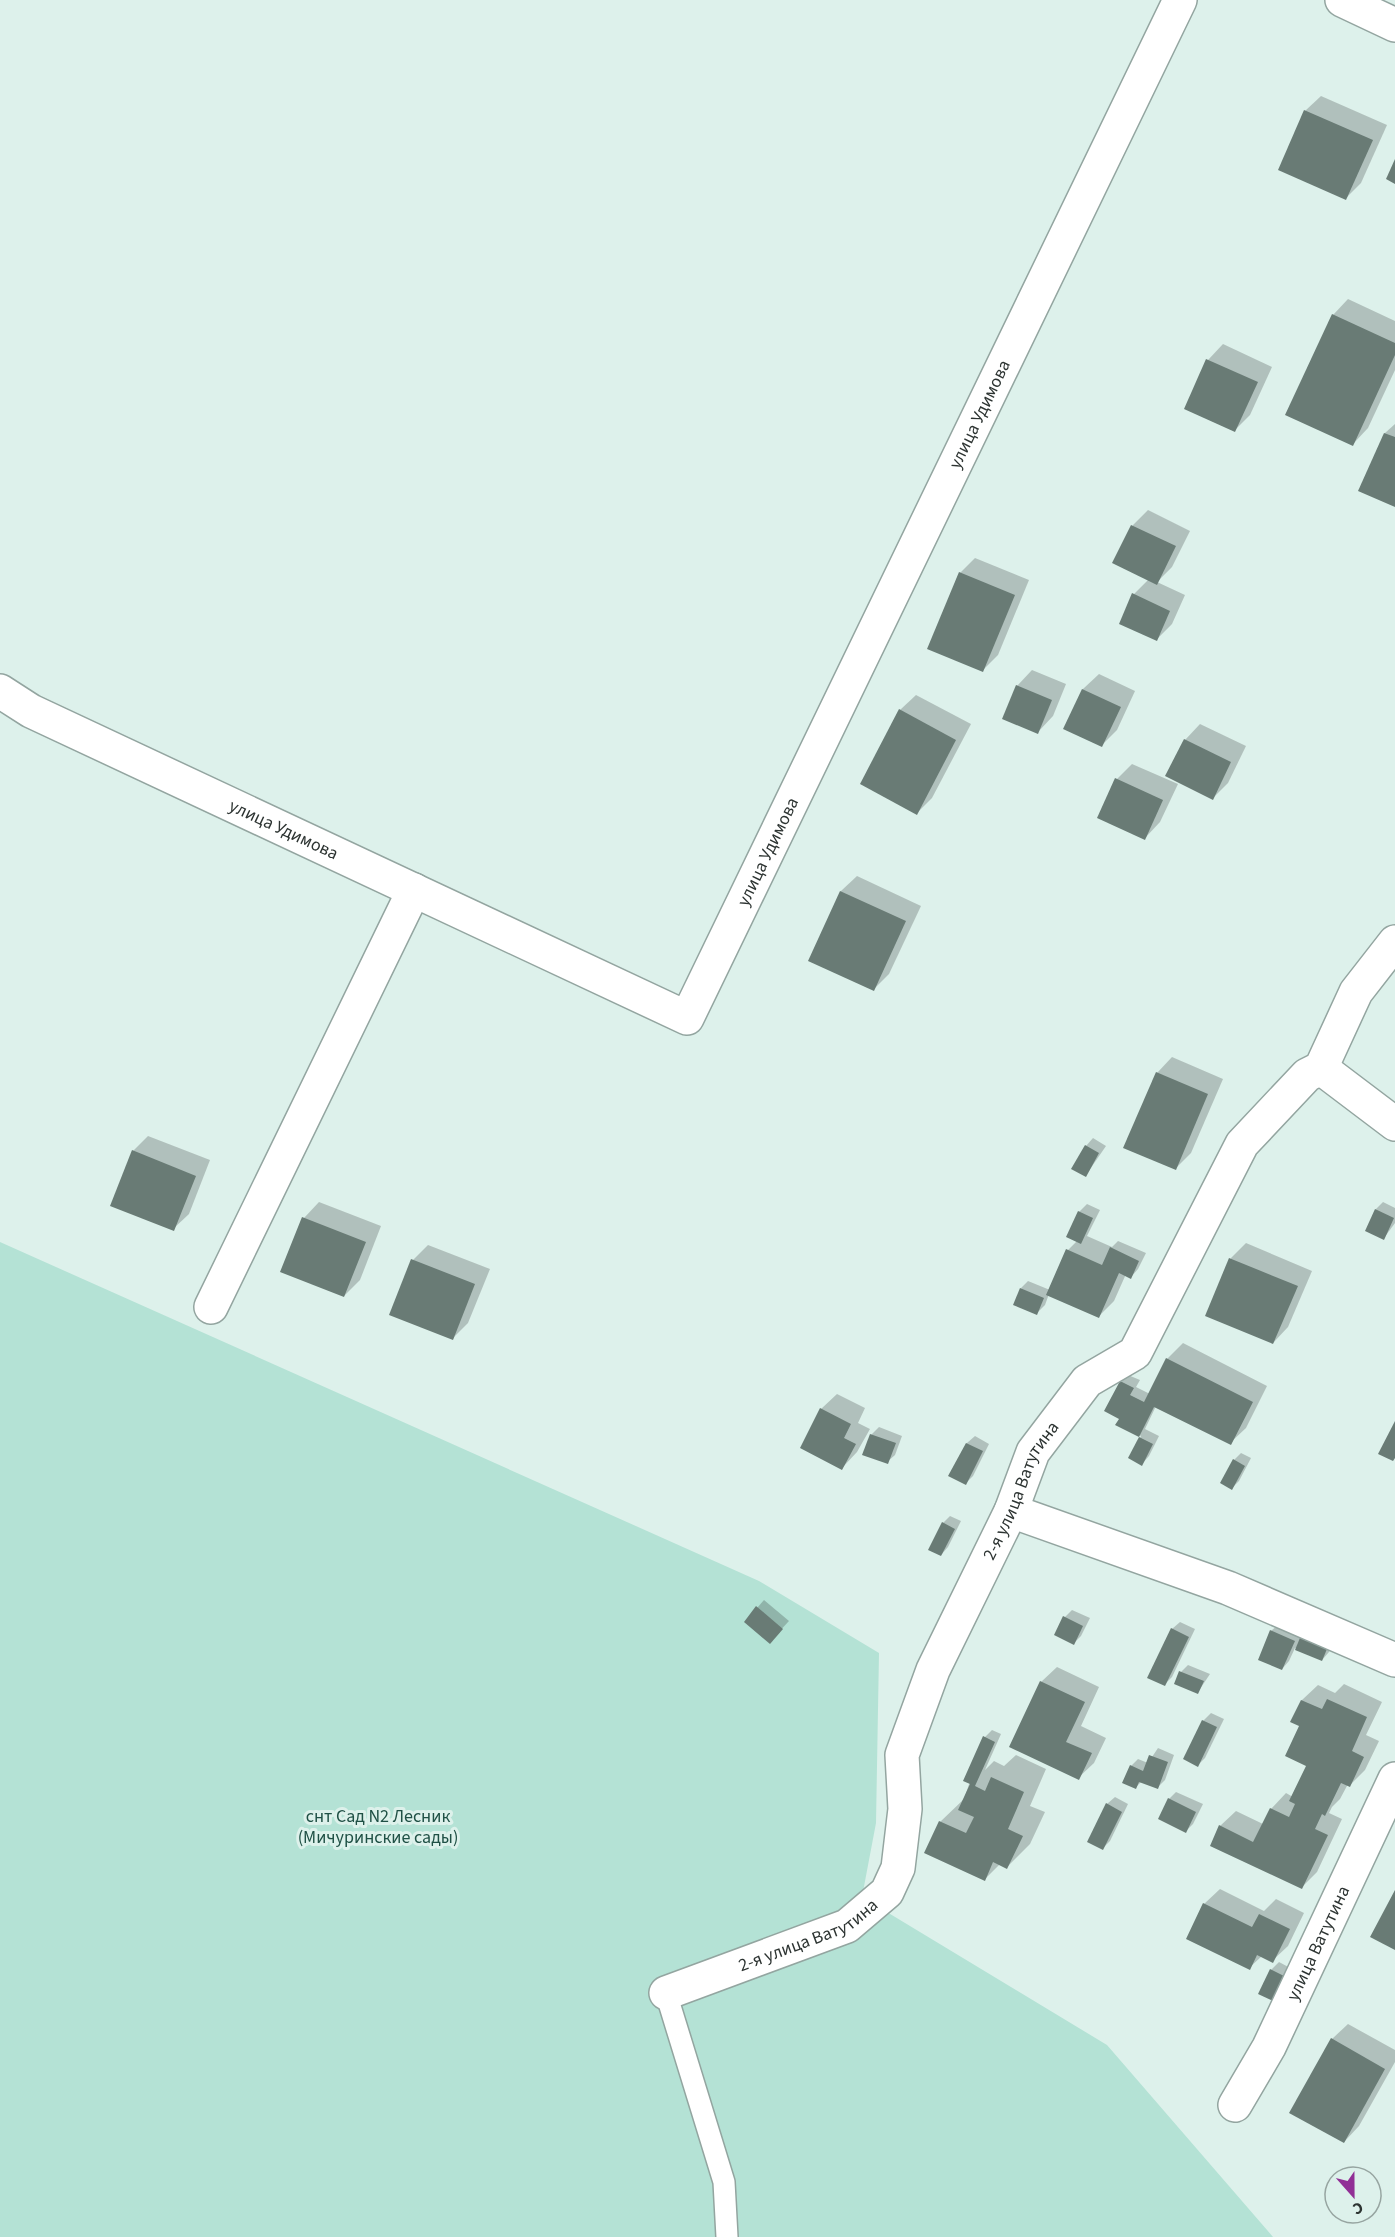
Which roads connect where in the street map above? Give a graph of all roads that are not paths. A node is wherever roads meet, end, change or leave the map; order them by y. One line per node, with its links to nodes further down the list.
1 (1180, 0): 5 (street, улица Удимова)
2 (1342, 0): 3 (street)
3 (1395, 25)
4 (0, 692): 5 (street, улица Удимова)
5 (414, 890): 9 (street)
6 (1395, 942): 7 (street, 2-я улица Ватутина)
7 (1321, 1068): 8 (street); 10 (street, 2-я улица Ватутина)
8 (1395, 1124)
9 (211, 1307)
10 (1011, 1511): 11 (street); 13 (street, 2-я улица Ватутина)
11 (1395, 1660)
12 (1395, 1779): 14 (street, улица Ватутина)
13 (666, 1993): 15 (lane)
14 (1235, 2105)
15 (727, 2237)

